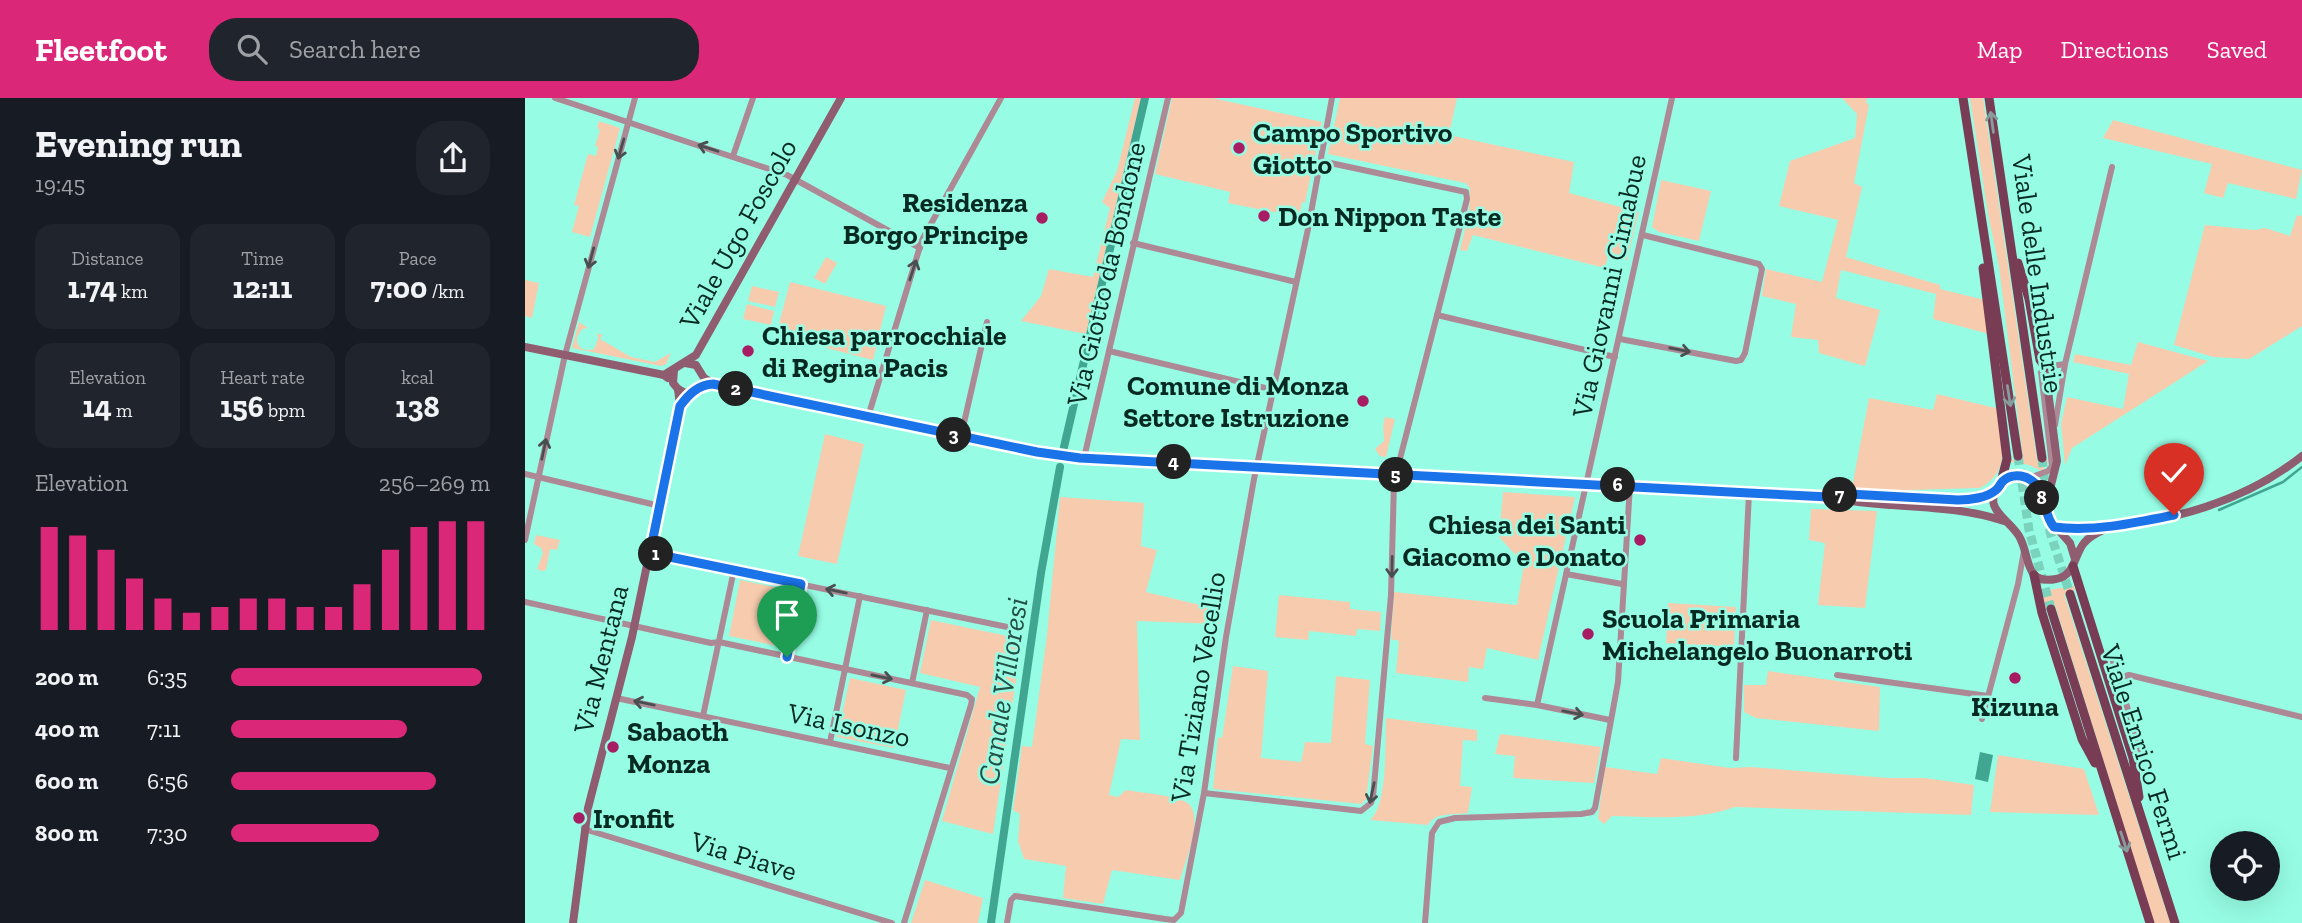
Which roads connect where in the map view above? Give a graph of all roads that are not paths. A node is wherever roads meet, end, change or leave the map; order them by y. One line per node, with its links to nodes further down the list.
1 (555, 98): 11 (street)
2 (635, 98): 11 (street)
3 (753, 98): 12 (street)
4 (841, 98): 15 (street, Viale Ugo Foscolo)
5 (1001, 98): 20 (street)
6 (1168, 98): 19 (street, Via Giotto da Bondone)
7 (1332, 98): 13 (street, Via Tiziano Vecellio)
8 (1672, 98): 17 (street, Via Giovanni Cimabue)
9 (1962, 98): 16 (main road, Viale delle Industrie)
10 (1989, 98): 18 (main road, Viale delle Industrie, one-way to 10)
11 (628, 123): 12 (street, one-way to 11); 27 (street, one-way to 27)
12 (733, 156): 15 (street)
13 (1321, 161): 21 (street, Via Tiziano Vecellio); 22 (street)
14 (2112, 166): 31 (street)
15 (796, 178): 20 (street); 28 (street, Viale Ugo Foscolo)
16 (1984, 232): 45 (main road, Viale delle Industrie, one-way to 45); 56 (main road)
17 (1643, 235): 24 (street, Via Giovanni Cimabue); 24 (street, one-way to 17)
18 (2010, 238): 32 (main road); 48 (main road, Viale delle Industrie)
19 (1133, 243): 21 (street); 26 (street, Via Giotto da Bondone)
20 (920, 248): 42 (street, one-way to 20)
21 (1297, 282): 39 (street, Via Tiziano Vecellio)
22 (1437, 315): 29 (street); 51 (street)
23 (987, 322): 44 (street)
24 (1620, 339): 29 (street, Via Giovanni Cimabue)
25 (525, 347): 27 (street)
26 (1109, 351): 39 (street); 47 (street, Via Giotto da Bondone)
27 (565, 355): 35 (street); 52 (street, one-way to 27)
28 (697, 355): 30 (street, Viale Ugo Foscolo); 34 (street, Viale Ugo Foscolo)
29 (1615, 357): 54 (street, Via Giovanni Cimabue)
30 (685, 363): 33 (street); 34 (street)
31 (2065, 364): 32 (street); 43 (street)
32 (2045, 366): 43 (street, Viale delle Industrie); 53 (street)
33 (674, 370): 35 (street); 37 (street)
34 (700, 371): 36 (street); 38 (street)
35 (664, 375): 37 (street)
36 (713, 384): 38 (street); 42 (street)
37 (675, 386): 40 (street); 41 (street, Via Mentana)
38 (699, 387): 40 (street)
39 (1274, 390): 49 (street, Via Tiziano Vecellio)
40 (690, 393): 41 (street, Via Mentana)
41 (680, 406): 59 (street, Via Mentana)
42 (868, 417): 44 (street)
43 (2054, 430): 60 (street, Viale delle Industrie)
44 (961, 436): 47 (street)
45 (2018, 456)
46 (2302, 456): 62 (street)
47 (1084, 458): 49 (street)
48 (2042, 458)
49 (1257, 467): 51 (street); 102 (street, Via Tiziano Vecellio)
50 (525, 474): 52 (street)
51 (1396, 475): 54 (street); 102 (street, one-way to 102)
52 (538, 477): 59 (street); 64 (street)
53 (2029, 478): 56 (street); 60 (street)
54 (1586, 483): 55 (street); 69 (street, Via Giovanni Cimabue)
55 (1630, 485): 57 (street); 72 (street)
56 (1999, 486): 58 (street); 61 (street)
57 (1749, 493): 58 (street); 99 (street)
58 (1829, 497): 61 (street)
59 (660, 506): 66 (street, Via Mentana)
60 (2045, 511): 63 (street)
61 (2004, 521): 65 (street)
62 (2112, 526): 63 (street); 67 (street)
63 (2054, 527): 67 (street)
64 (525, 540)
65 (2024, 548): 70 (street); 73 (street)
66 (650, 553): 68 (street); 79 (street, Via Mentana)
67 (2074, 563): 70 (street); 84 (main road)
68 (734, 570): 71 (street); 81 (street)
69 (1566, 574): 72 (street); 92 (street, Via Giovanni Cimabue)
70 (2032, 574): 73 (street); 101 (main road)
71 (801, 584): 75 (street, one-way to 71); 82 (street)
72 (1622, 584): 96 (street)
73 (2018, 584): 89 (street)
74 (2070, 594): 104 (main road, Viale Enrico Fermi)
75 (860, 596): 78 (street); 85 (street)
76 (525, 602): 79 (street)
77 (2051, 609): 101 (main road, Viale Enrico Fermi)
78 (927, 610): 80 (street); 88 (street)
79 (635, 625): 81 (street); 90 (street, Via Mentana)
80 (1017, 629)
81 (719, 642): 82 (street); 93 (street)
82 (787, 657): 85 (street)
83 (2112, 658): 84 (main road); 87 (street, Viale Enrico Fermi)
84 (2101, 660): 98 (main road)
85 (845, 669): 88 (street, one-way to 88); 97 (street)
86 (1837, 676): 89 (street)
87 (2118, 678): 94 (street); 98 (street, Viale Enrico Fermi)
88 (912, 683): 100 (street)
89 (1988, 696): 95 (street)
90 (616, 698): 93 (street, Via Isonzo, one-way to 90); 103 (street, Via Mentana)
91 (1485, 698): 92 (street)
92 (1537, 705): 96 (street, one-way to 96)
93 (703, 716): 97 (street, Via Isonzo)
94 (2302, 717)
95 (1982, 719)
96 (1610, 720): 109 (street)
97 (830, 742): 100 (street, Via Isonzo)
98 (2138, 757): 104 (main road)
99 (1736, 758)
100 (950, 768): 107 (street)
101 (2103, 777): 110 (main road, Viale Enrico Fermi, one-way to 110)
102 (1204, 793): 108 (street, Via Tiziano Vecellio)
103 (584, 829): 105 (street, Via Mentana); 106 (street, Via Piave)
104 (2144, 830): 111 (main road, Viale Enrico Fermi)
105 (573, 923)
106 (892, 923)
107 (904, 923)
108 (1007, 923)
109 (1425, 923)
110 (2150, 923)
111 (2175, 923)

